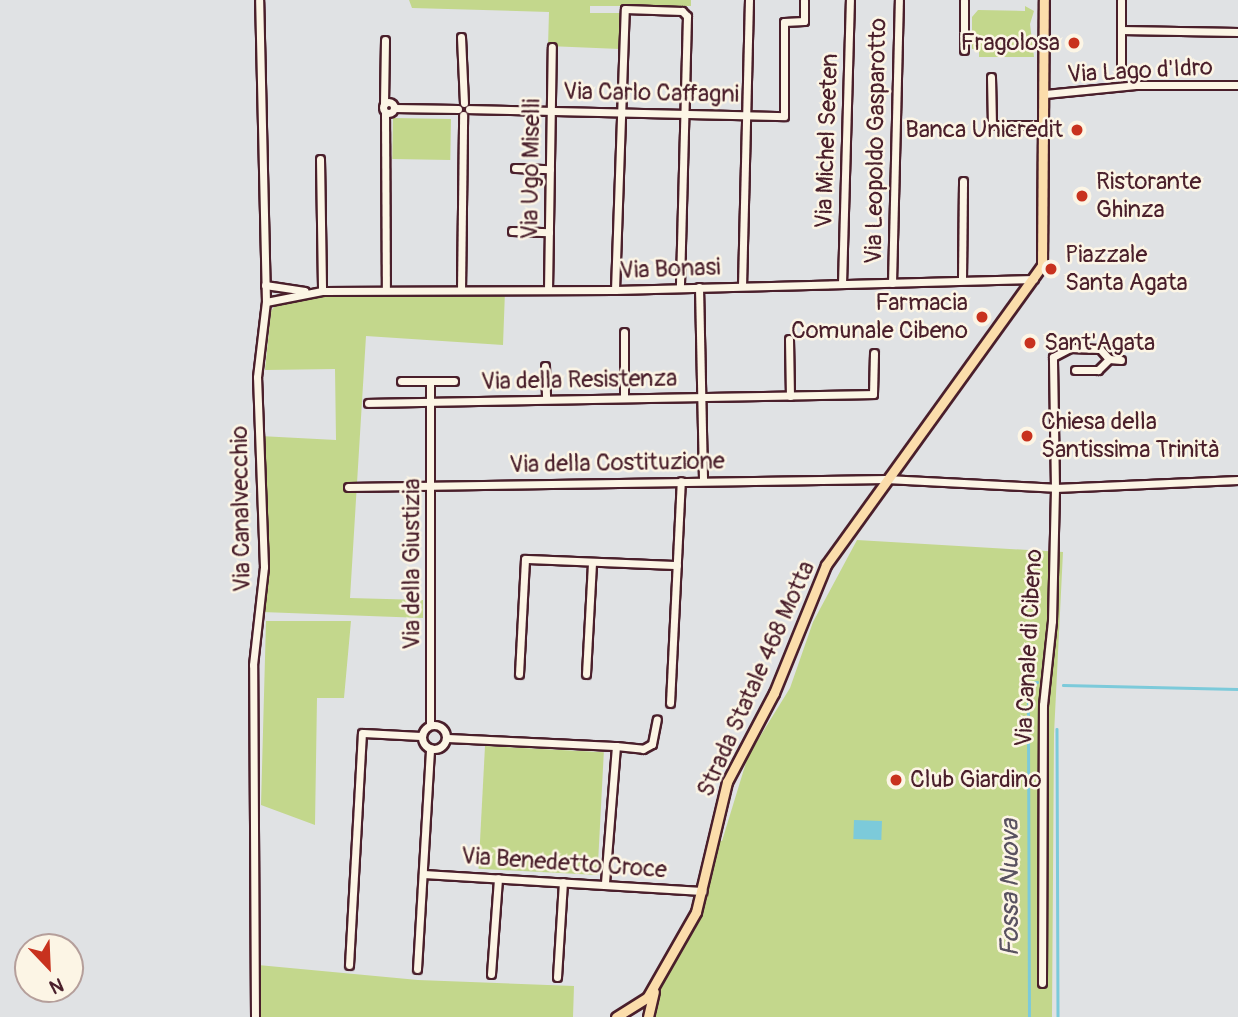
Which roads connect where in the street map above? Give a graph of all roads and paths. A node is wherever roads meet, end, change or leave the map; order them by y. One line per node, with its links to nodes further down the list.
1 (259, 0): 36 (street, Via Canalvecchio)
2 (749, 0): 24 (street)
3 (804, 0): 24 (street, Via Carlo Caffagni)
4 (850, 0): 35 (street, Via Michel Seeten)
5 (899, 0): 34 (street, Via Leopoldo Gasparotto)
6 (964, 0): 14 (street)
7 (1044, 0): 18 (main road, Strada Statale 468 Motta)
8 (1121, 0): 9 (street)
9 (1121, 30): 10 (street); 15 (street)
10 (1238, 32)
11 (461, 37): 20 (street)
12 (385, 40): 19 (street)
13 (552, 47): 21 (street, Via Ugo Miselli)
14 (964, 50)
15 (1121, 70)
16 (991, 77): 25 (street)
17 (1238, 85): 18 (street, Via Lago d'Idro)
18 (1045, 94): 25 (main road, Strada Statale 468 Motta)
19 (384, 108): 20 (street, Via Carlo Caffagni); 40 (street)
20 (464, 109): 21 (street, Via Carlo Caffagni); 41 (street)
21 (551, 110): 22 (street, Via Carlo Caffagni); 28 (street, Via Ugo Miselli)
22 (619, 111): 23 (street, Via Carlo Caffagni); 23 (street); 43 (street)
23 (684, 113): 24 (street, Via Carlo Caffagni); 38 (street)
24 (745, 114): 37 (street)
25 (1045, 125): 33 (main road, Strada Statale 468 Motta)
26 (320, 159): 45 (street)
27 (515, 168): 28 (street)
28 (550, 169): 31 (street, Via Ugo Miselli)
29 (963, 181): 32 (street)
30 (512, 231): 31 (street)
31 (549, 232): 42 (street, Via Ugo Miselli)
32 (962, 279): 33 (street, Via Bonasi); 34 (street, Via Bonasi)
33 (1035, 279): 63 (main road, Strada Statale 468 Motta)
34 (892, 283): 35 (street, Via Bonasi)
35 (842, 284): 37 (street, Via Bonasi)
36 (265, 285): 44 (street, Via Bonasi); 46 (street, Via Canalvecchio)
37 (742, 286): 39 (street, Via Bonasi)
38 (680, 287): 39 (street, Via Bonasi); 43 (street, Via Bonasi)
39 (699, 287): 58 (street)
40 (386, 290): 41 (street, Via Bonasi); 45 (street, Via Bonasi)
41 (461, 290): 42 (street, Via Bonasi)
42 (548, 290): 43 (street, Via Bonasi)
43 (615, 290)
44 (306, 291): 45 (street, Via Bonasi); 46 (street, Via Bonasi)
45 (321, 291)
46 (266, 302): 92 (street, Via Canalvecchio)
47 (624, 332): 59 (street)
48 (789, 339): 57 (street)
49 (874, 353): 57 (street, Via della Resistenza)
50 (1110, 359): 51 (street); 53 (street); 69 (street, Via Canale di Cibeno)
51 (1121, 360)
52 (545, 366): 60 (street)
53 (1076, 370)
54 (401, 381): 55 (street)
55 (430, 381): 56 (street); 62 (street, Via della Giustizia)
56 (454, 381)
57 (790, 396): 58 (street, Via della Resistenza)
58 (702, 397): 59 (street, Via della Resistenza); 64 (street)
59 (624, 398): 60 (street, Via della Resistenza)
60 (546, 400): 62 (street, Via della Resistenza)
61 (368, 402): 62 (street, Via della Resistenza)
62 (429, 403): 68 (street, Via della Giustizia)
63 (886, 479): 64 (street, Via della Costituzione); 69 (street, Via della Costituzione); 85 (main road, Strada Statale 468 Motta)
64 (703, 480): 66 (street, Via della Costituzione)
65 (1238, 480): 69 (street, Via della Costituzione)
66 (681, 481): 68 (street, Via della Costituzione); 71 (street)
67 (348, 487): 68 (street, Via della Costituzione)
68 (432, 487): 76 (street, Via della Giustizia)
69 (1055, 488): 90 (street, Via Canale di Cibeno)
70 (592, 562): 71 (street); 72 (street); 73 (street)
71 (677, 565): 74 (street)
72 (519, 674)
73 (586, 674)
74 (670, 703)
75 (657, 719): 79 (street)
76 (430, 725): 77 (street); 78 (street)
77 (422, 736): 80 (street); 86 (street)
78 (446, 738): 79 (street); 80 (street)
79 (616, 746): 84 (street)
80 (430, 748): 81 (street)
81 (423, 874): 82 (street, Via Benedetto Croce); 87 (street)
82 (498, 878): 83 (street, Via Benedetto Croce); 88 (street)
83 (563, 882): 84 (street, Via Benedetto Croce); 89 (street)
84 (605, 884): 85 (street, Via Benedetto Croce)
85 (702, 891): 91 (main road, Strada Statale 468 Motta)
86 (349, 965)
87 (417, 969)
88 (491, 974)
89 (557, 977)
90 (1042, 983)
91 (656, 985): 93 (main road); 94 (main road)
92 (255, 1017)
93 (616, 1017)
94 (648, 1017)

